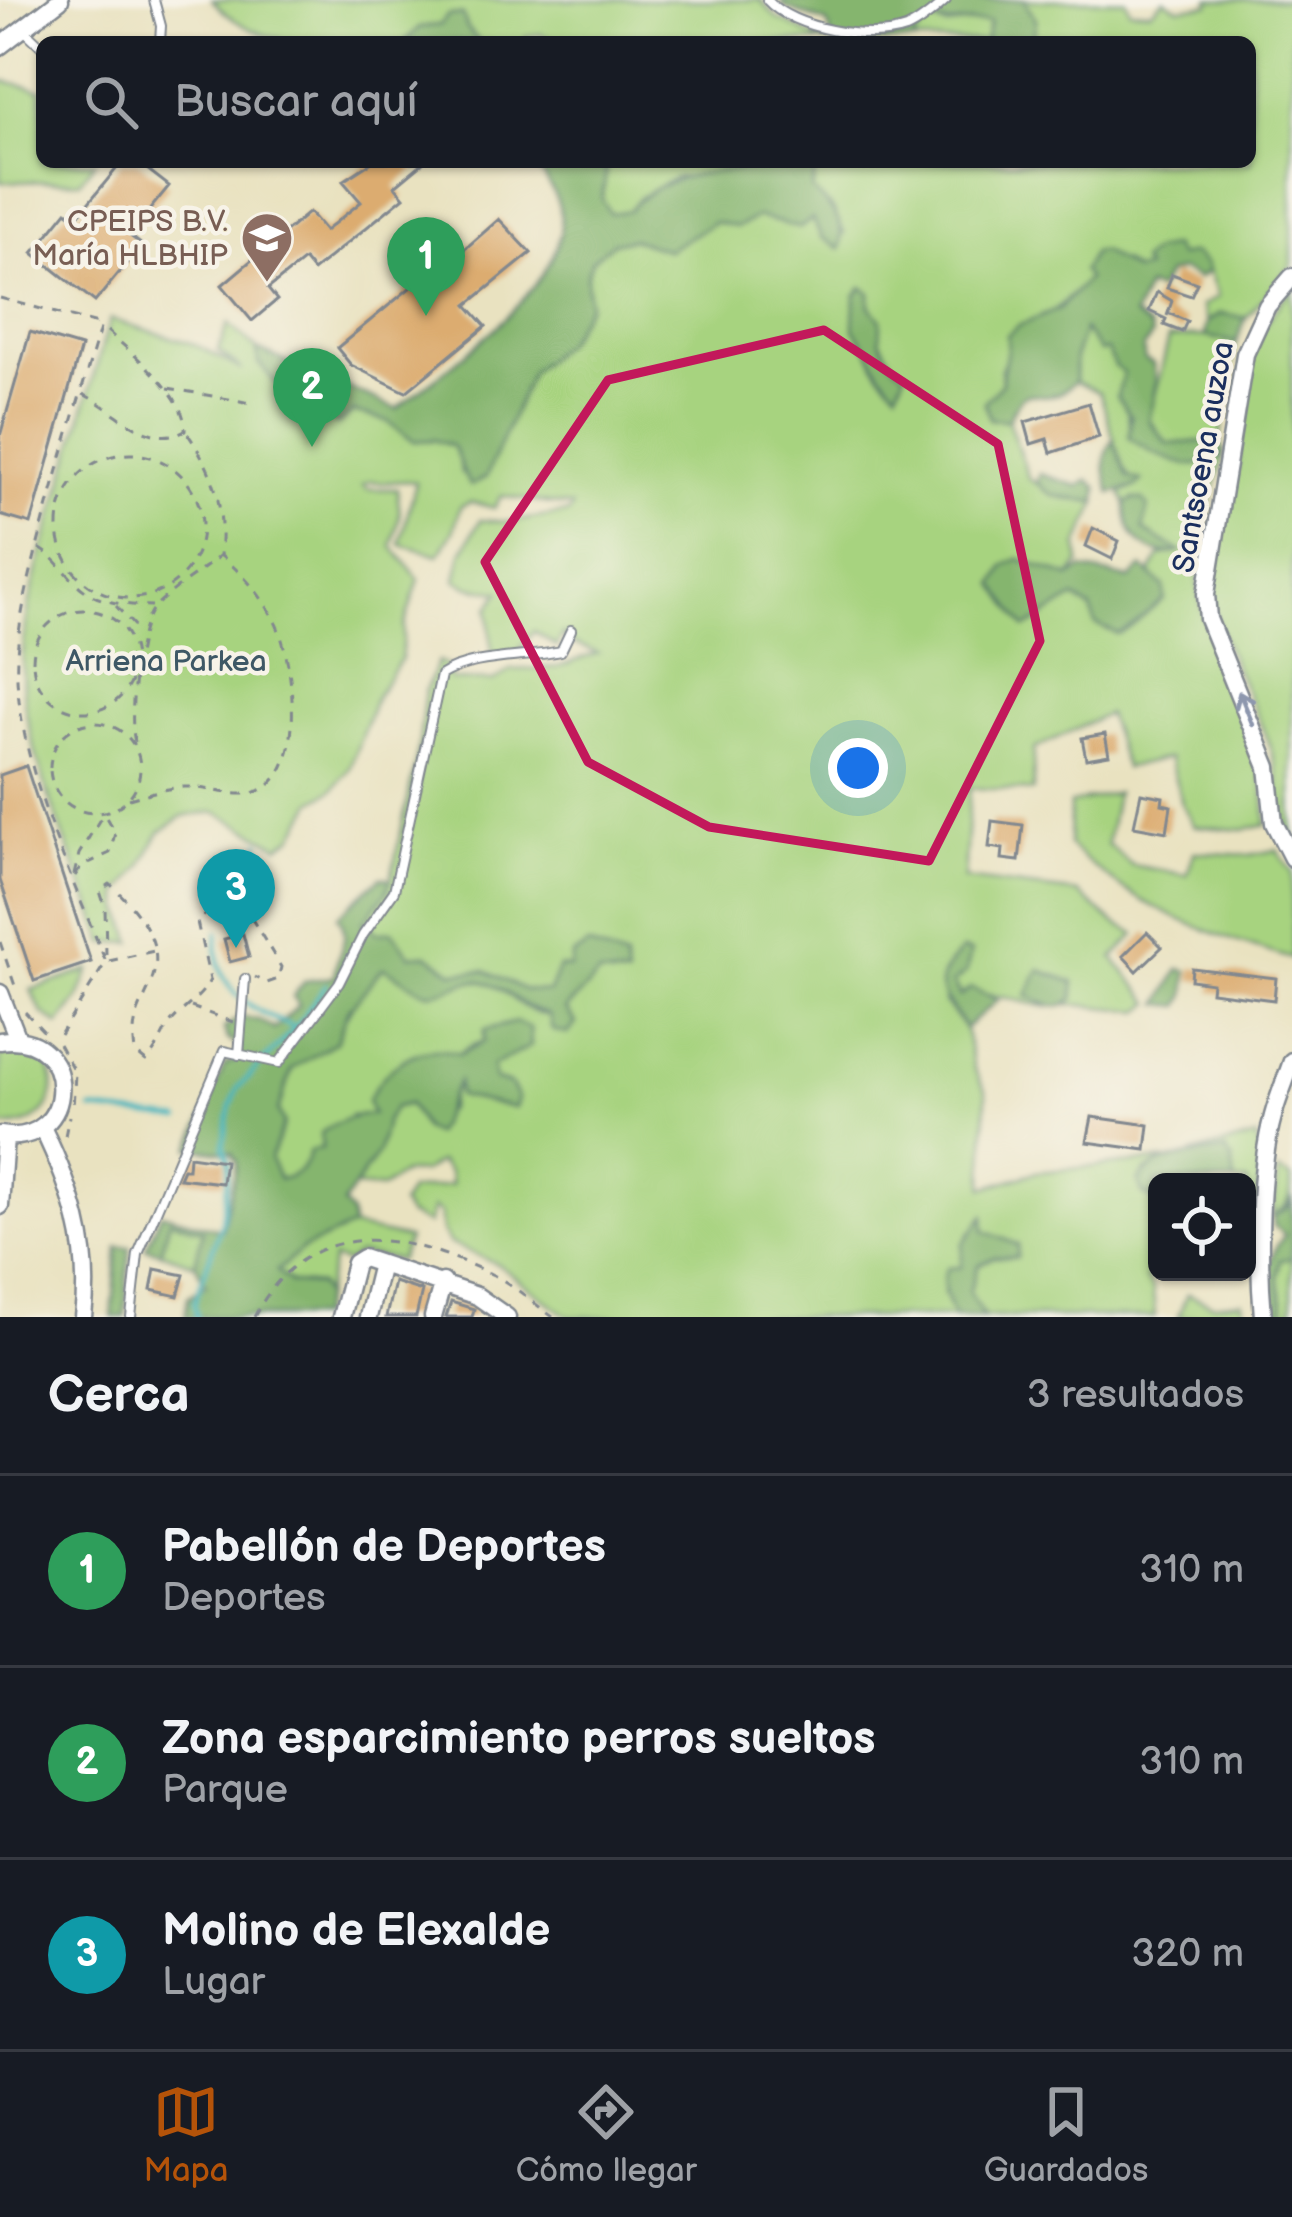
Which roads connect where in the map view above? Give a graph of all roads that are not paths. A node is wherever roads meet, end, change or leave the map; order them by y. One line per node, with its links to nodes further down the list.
1 (60, 0): 5 (street)
2 (154, 0): 6 (lane)
3 (767, 0): 4 (lane)
4 (946, 0)
5 (22, 28): 7 (lane); 8 (street)
6 (160, 36)
7 (36, 41)
8 (0, 46)
9 (1292, 277): 11 (street, Santsoena auzoa, one-way to 9)
10 (571, 630): 15 (lane)
11 (1292, 858)
12 (245, 979): 15 (lane)
13 (0, 993): 14 (street)
14 (9, 1040): 18 (street)
15 (239, 1055): 26 (lane)
16 (1292, 1061): 17 (street)
17 (1272, 1120): 19 (street); 30 (street)
18 (42, 1127): 20 (street); 25 (street)
19 (1254, 1129)
20 (3, 1136): 21 (street)
21 (0, 1206)
22 (381, 1264): 23 (street); 27 (street); 28 (street)
23 (443, 1282): 24 (street); 29 (street)
24 (505, 1316)
25 (83, 1317)
26 (131, 1317)
27 (341, 1317)
28 (368, 1317)
29 (434, 1317)
30 (1263, 1317)

